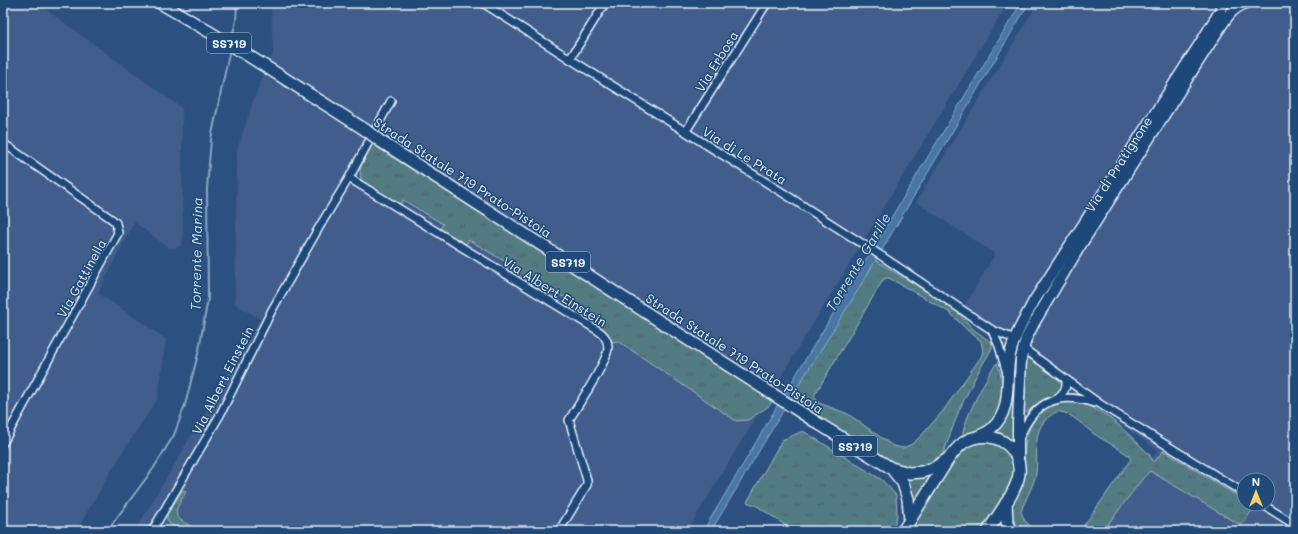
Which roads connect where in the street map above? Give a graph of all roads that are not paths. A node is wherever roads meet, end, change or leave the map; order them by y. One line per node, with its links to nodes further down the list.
1 (151, 3): 9 (main road)
2 (160, 3): 9 (main road, Strada Statale 719 Prato-Pistoia / SS719)
3 (168, 3): 9 (main road)
4 (483, 3): 10 (street, Via di Le Prata)
5 (605, 3): 10 (street)
6 (767, 3): 12 (street, Via Erbosa)
7 (1222, 3): 16 (main road, Via di Pratignone)
8 (1246, 3): 17 (main road, Via di Pratignone)
9 (196, 24): 27 (main road, Strada Statale 719 Prato-Pistoia / SS719, bridge)
10 (570, 59): 12 (street, Via di Le Prata)
11 (391, 101): 14 (street, Via Albert Einstein)
12 (686, 132): 15 (street, Via di Le Prata)
13 (3, 143): 23 (street, Via Gattinella)
14 (349, 178): 33 (street, Via Albert Einstein); 34 (street, Via Albert Einstein)
15 (992, 330): 16 (street, Via di Le Prata); 18 (street)
16 (1015, 339): 18 (main road, Via di Pratignone)
17 (1023, 348): 19 (street); 24 (main road, Via di Pratignone)
18 (1008, 376): 22 (main road, Via di Pratignone)
19 (1066, 380): 20 (street); 21 (street)
20 (1054, 400): 21 (street); 24 (street)
21 (1100, 404): 28 (street)
22 (976, 437): 25 (main road); 26 (main road)
23 (3, 443)
24 (1018, 444): 26 (main road, Via di Pratignone)
25 (949, 458): 27 (main road, SS719); 31 (main road)
26 (1018, 463): 29 (main road)
27 (891, 468): 31 (main road, SS719)
28 (1236, 488)
29 (1006, 502): 36 (main road); 37 (main road)
30 (1275, 512): 32 (street)
31 (910, 520): 35 (main road)
32 (1295, 525)
33 (152, 531)
34 (559, 531)
35 (903, 531)
36 (988, 531)
37 (1012, 531)

